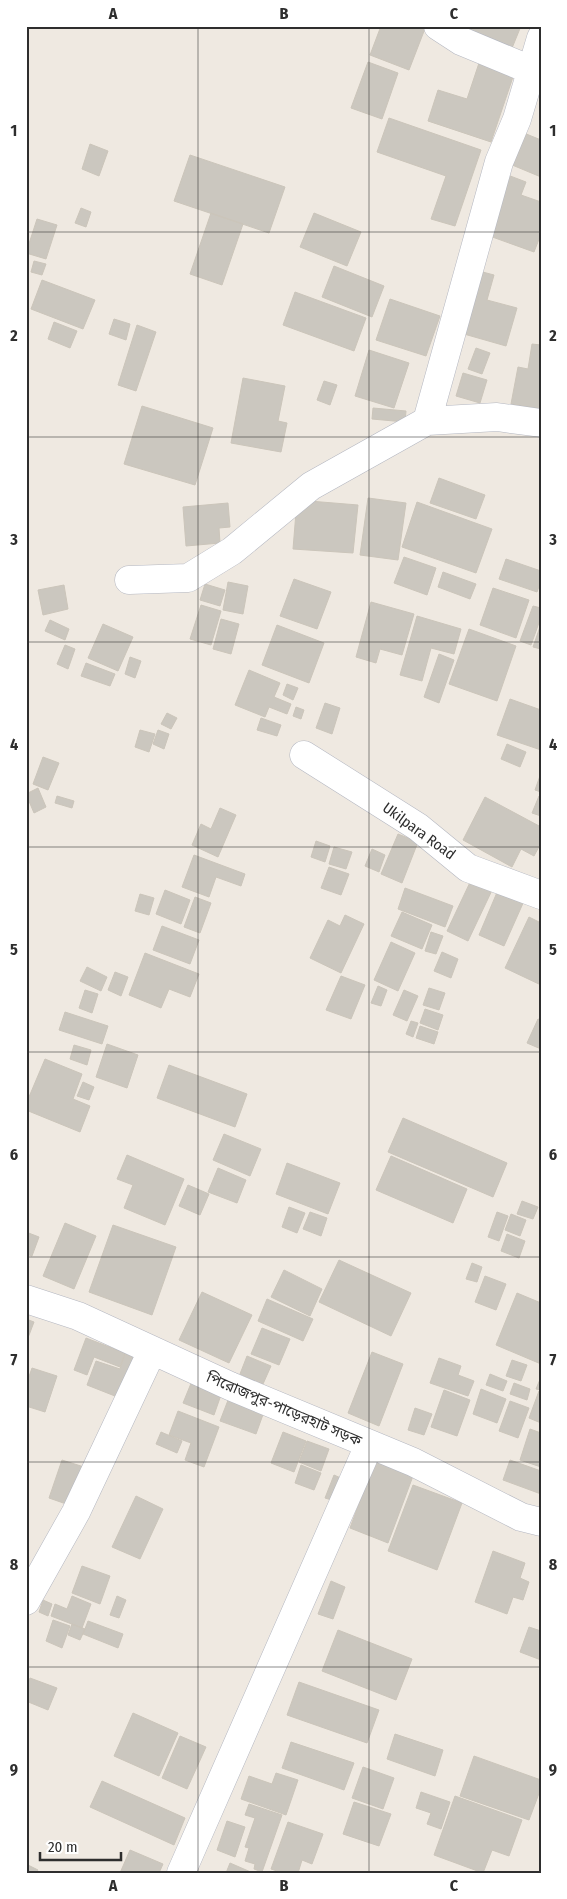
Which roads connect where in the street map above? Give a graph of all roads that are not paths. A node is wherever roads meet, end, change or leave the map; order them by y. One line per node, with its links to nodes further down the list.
1 (438, 26): 3 (street)
2 (541, 38): 3 (street)
3 (531, 70): 4 (street)
4 (428, 421): 5 (street); 6 (street)
5 (541, 423)
6 (129, 580)
7 (304, 755): 8 (street, Ukilpara Road)
8 (541, 895)
9 (26, 1299): 10 (street, পিরোজপুর-পাড়েরহাট সড়ক)
10 (152, 1351): 11 (street, পিরোজপুর-পাড়েরহাট সড়ক); 13 (street)
11 (369, 1445): 12 (street, পিরোজপুর-পাড়েরহাট সড়ক); 14 (street)
12 (541, 1522)
13 (26, 1600)
14 (181, 1873)

